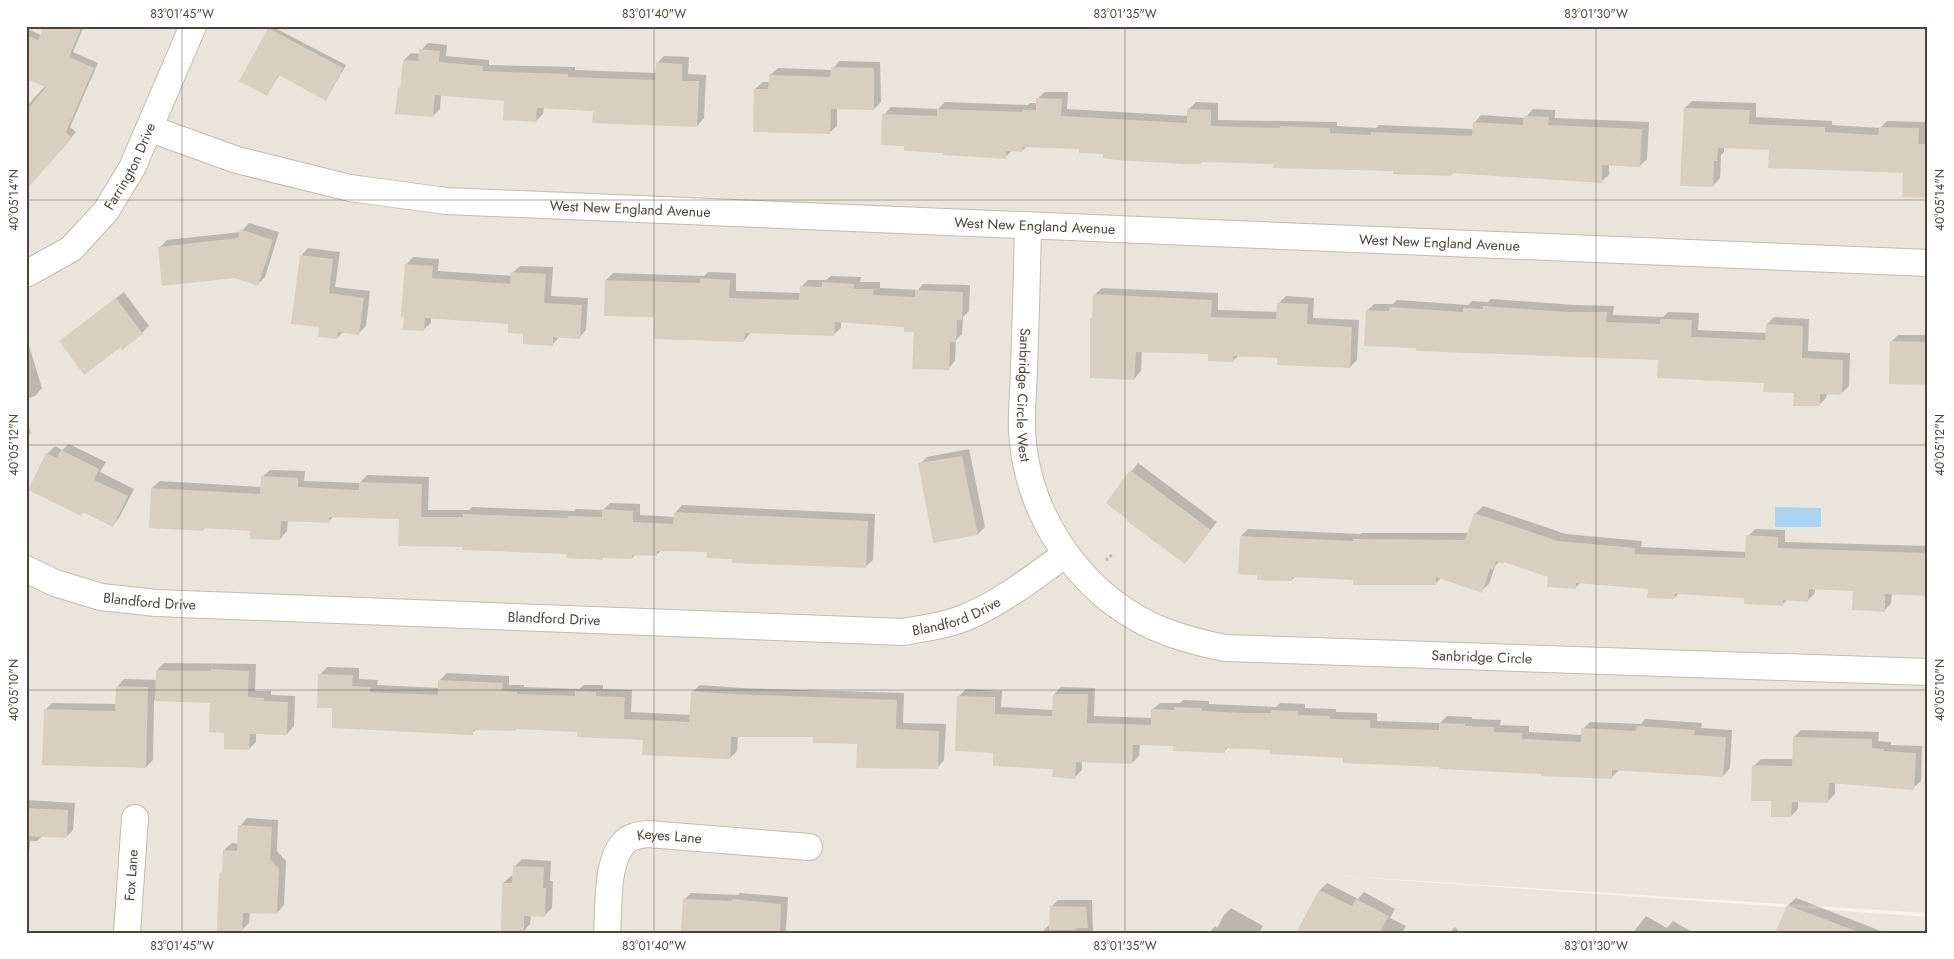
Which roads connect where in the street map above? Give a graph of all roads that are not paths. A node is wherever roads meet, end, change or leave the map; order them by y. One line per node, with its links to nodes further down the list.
1 (193, 26): 2 (street, Farrington Drive)
2 (150, 129): 3 (street, West New England Avenue); 5 (street, Farrington Drive)
3 (1028, 226): 4 (street, West New England Avenue); 6 (street, Sanbridge Circle West)
4 (1928, 264)
5 (26, 274)
6 (1066, 554): 7 (street, Blandford Drive); 8 (street, Sanbridge Circle)
7 (26, 569)
8 (1928, 672)
9 (135, 818): 11 (street, Fox Lane)
10 (809, 847): 12 (street, Keyes Lane)
11 (127, 933)
12 (607, 933)

